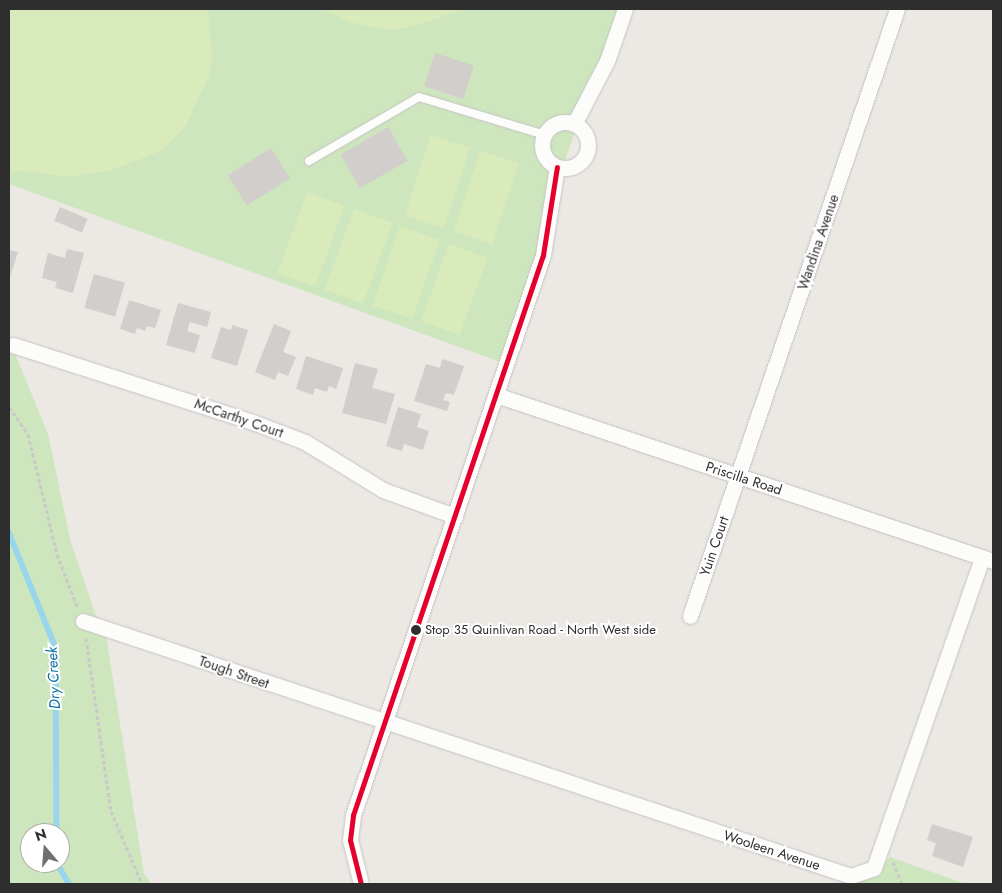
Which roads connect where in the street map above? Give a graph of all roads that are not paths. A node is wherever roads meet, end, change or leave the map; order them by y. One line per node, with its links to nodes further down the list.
1 (625, 9): 3 (street)
2 (897, 9): 9 (street, Wandina Avenue)
3 (574, 124): 4 (street); 6 (street)
4 (545, 135): 5 (lane); 6 (street)
5 (309, 160)
6 (557, 167): 8 (street)
7 (11, 342): 10 (street, McCarthy Court)
8 (496, 395): 9 (street, Priscilla Road); 10 (street)
9 (738, 476): 11 (street, Priscilla Road); 12 (street, Yuin Court)
10 (455, 516): 14 (street)
11 (988, 559): 14 (street, Wooleen Avenue)
12 (690, 616)
13 (84, 622): 14 (street, Tough Street)
14 (384, 723): 15 (street)
15 (361, 884)

